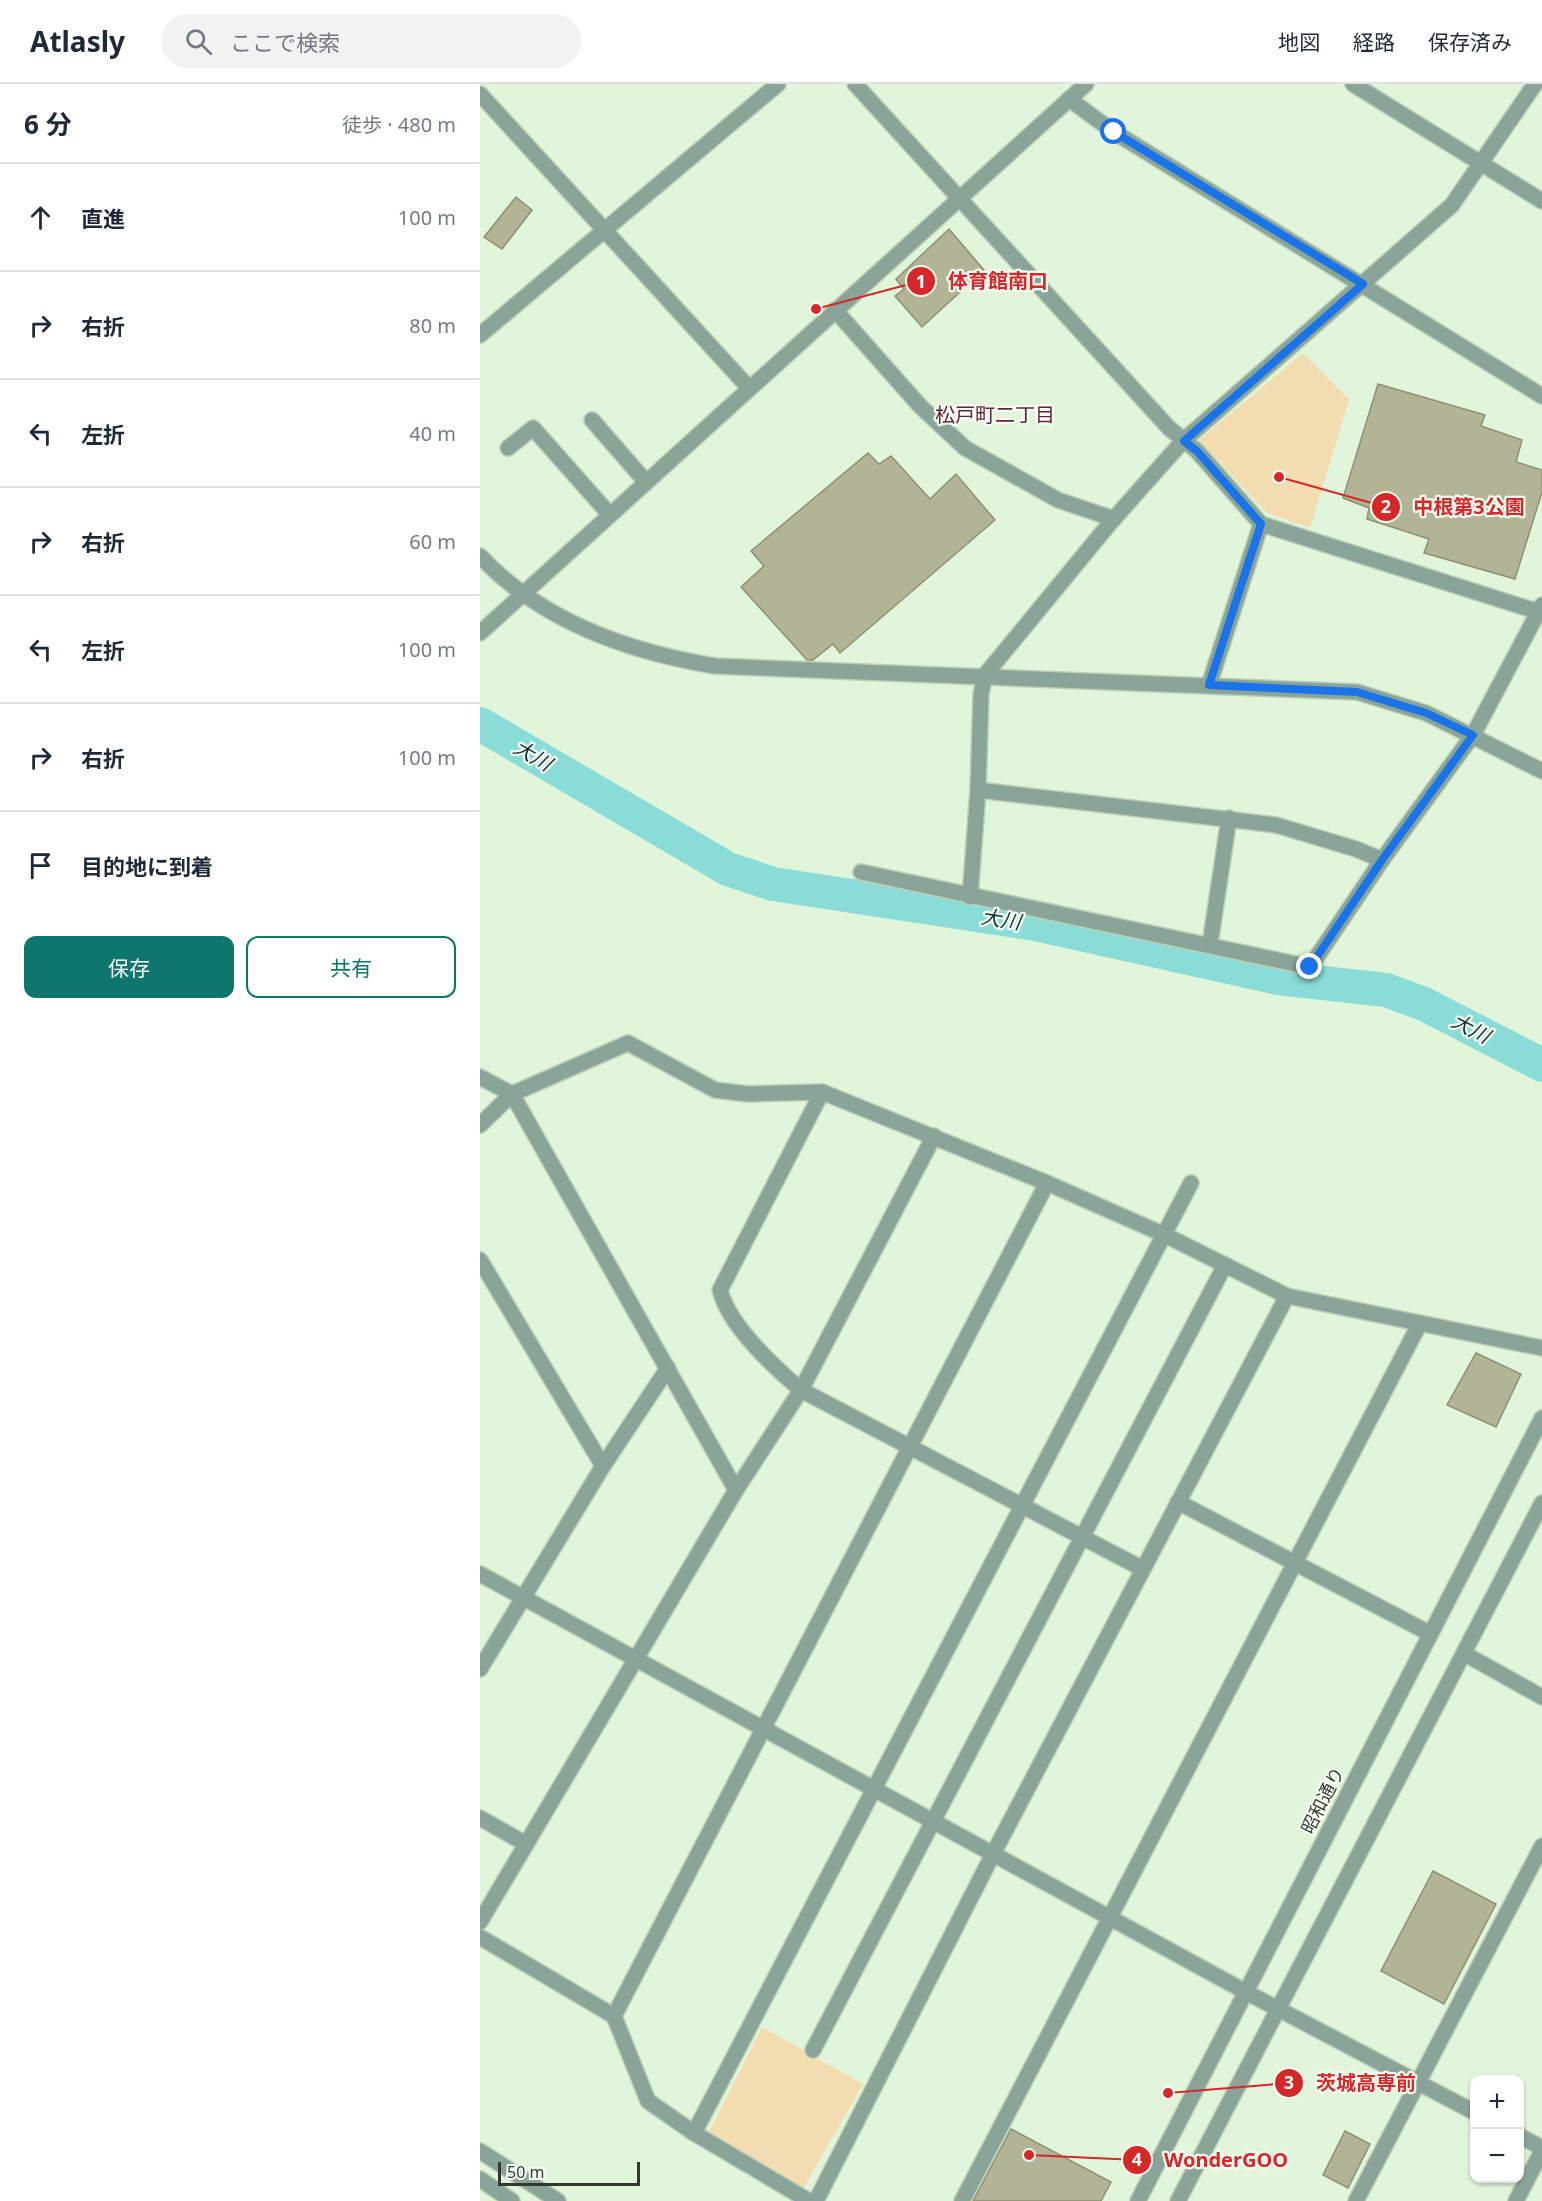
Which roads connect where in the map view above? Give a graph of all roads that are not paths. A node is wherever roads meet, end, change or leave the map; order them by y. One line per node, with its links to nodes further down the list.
1 (778, 84): 11 (street)
2 (855, 84): 9 (street)
3 (1086, 84): 7 (street)
4 (1353, 84): 8 (street)
5 (1535, 84): 8 (street)
6 (480, 94): 11 (street)
7 (1069, 99): 9 (street); 12 (street)
8 (1481, 163): 10 (street); 12 (street)
9 (959, 198): 13 (street); 18 (street)
10 (1542, 201)
11 (605, 230): 14 (street); 15 (street)
12 (1363, 284): 16 (street); 18 (street)
13 (835, 310): 15 (street); 22 (street)
14 (480, 335)
15 (749, 388): 20 (street)
16 (1542, 396)
17 (592, 420): 20 (street)
18 (1184, 441): 22 (street); 23 (street)
19 (508, 448): 21 (street)
20 (646, 482): 21 (street)
21 (610, 515): 25 (street)
22 (1114, 519): 28 (street)
23 (1261, 524): 26 (street); 29 (street)
24 (480, 556): 25 (street)
25 (522, 594): 27 (street); 28 (street)
26 (1540, 608): 30 (street)
27 (480, 633)
28 (985, 675): 29 (street); 32 (street)
29 (1209, 685): 30 (street)
30 (1473, 735): 31 (street); 34 (street)
31 (1542, 771)
32 (978, 790): 33 (street); 36 (street)
33 (1229, 818): 34 (street); 37 (street)
34 (1382, 860): 37 (street)
35 (861, 872): 36 (street)
36 (970, 897): 37 (street)
37 (1210, 944)
38 (480, 1077): 40 (street)
39 (822, 1092): 40 (street); 42 (street); 52 (street)
40 (512, 1094): 41 (street); 51 (street)
41 (480, 1125)
42 (934, 1136): 43 (street); 52 (street)
43 (1047, 1183): 45 (street); 54 (street)
44 (1191, 1183): 45 (street)
45 (1165, 1235): 47 (street); 59 (street)
46 (480, 1260): 55 (street)
47 (1225, 1265): 48 (street); 60 (street)
48 (1287, 1296): 49 (street); 57 (street)
49 (1420, 1323): 50 (street); 61 (street)
50 (1542, 1348)
51 (668, 1368): 55 (street); 56 (street)
52 (801, 1390): 54 (street); 56 (street)
53 (1542, 1418): 65 (street, 昭和通り)
54 (911, 1449): 59 (street); 70 (street)
55 (603, 1466): 64 (street)
56 (736, 1490): 67 (street)
57 (1178, 1502): 61 (street); 62 (street)
58 (1542, 1503): 66 (street)
59 (1021, 1507): 60 (street); 71 (street)
60 (1083, 1539): 62 (street); 73 (street)
61 (1294, 1565): 65 (street); 77 (street)
62 (1143, 1569): 76 (street)
63 (480, 1574): 64 (street)
64 (524, 1597): 67 (street); 68 (street)
65 (1429, 1633): 80 (street, 昭和通り)
66 (1465, 1654): 69 (street); 81 (street)
67 (635, 1659): 70 (street); 74 (street)
68 (480, 1670)
69 (1542, 1697)
70 (764, 1730): 71 (street); 82 (street)
71 (876, 1790): 73 (street); 86 (street)
72 (480, 1818): 74 (street)
73 (935, 1822): 76 (street); 83 (street)
74 (526, 1844): 78 (street)
75 (1542, 1846): 84 (street)
76 (993, 1854): 77 (street); 94 (street)
77 (1110, 1917): 80 (street); 95 (street)
78 (480, 1922)
79 (480, 1937): 82 (street)
80 (1246, 1992): 81 (street); 96 (street, 昭和通り)
81 (1278, 2009): 84 (street); 97 (street)
82 (615, 2016): 86 (street)
83 (813, 2050)
84 (1418, 2081): 85 (street); 98 (street)
85 (1470, 2110)
86 (694, 2133): 93 (street)
87 (1524, 2139): 88 (street)
88 (1542, 2150): 99 (street)
89 (480, 2151): 92 (street)
90 (480, 2180): 91 (street)
91 (512, 2201)
92 (558, 2201)
93 (809, 2201)
94 (816, 2201)
95 (962, 2201)
96 (1138, 2201)
97 (1178, 2201)
98 (1356, 2201)
99 (1516, 2201)

